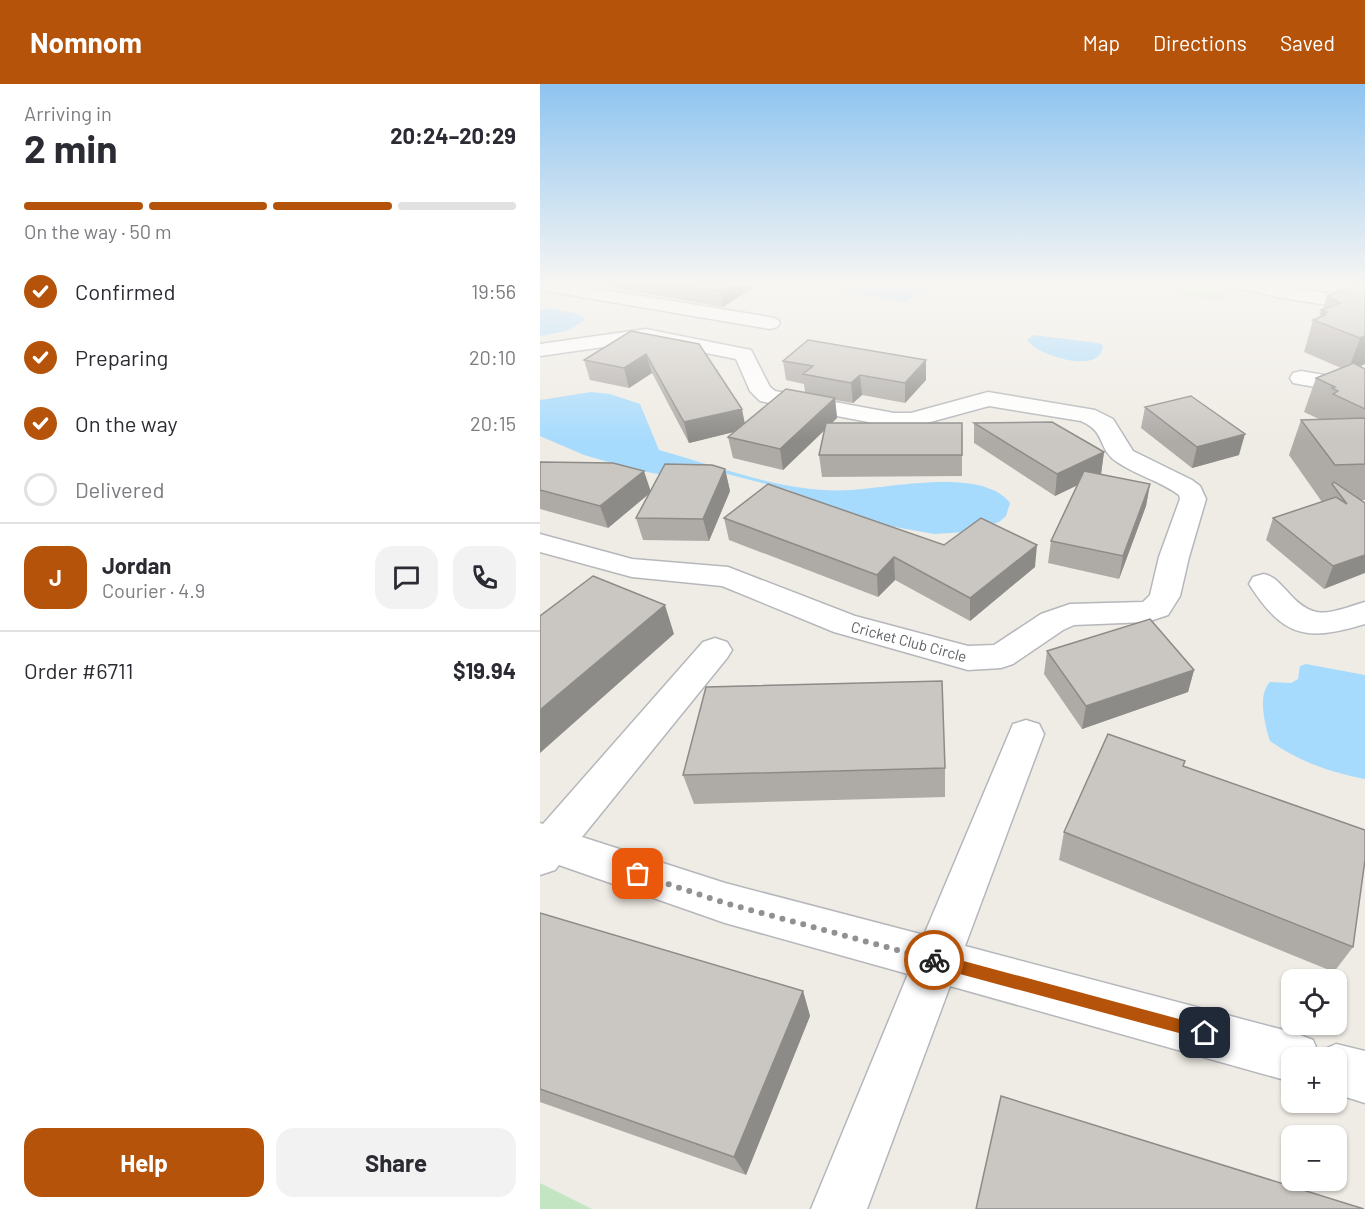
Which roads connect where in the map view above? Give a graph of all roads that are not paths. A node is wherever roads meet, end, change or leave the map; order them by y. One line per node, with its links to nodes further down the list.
1 (635, 336): 3 (lane, Cricket Club Circle)
2 (641, 336): 6 (lane, Cricket Club Circle)
3 (540, 350)
4 (1301, 378): 5 (lane)
5 (1365, 389)
6 (540, 543)
7 (1264, 584): 8 (lane)
8 (1365, 612)
9 (715, 650): 11 (lane)
10 (1026, 734): 12 (lane)
11 (543, 848): 12 (lane)
12 (936, 961): 13 (lane); 16 (lane)
13 (1281, 1054)
14 (1347, 1072): 15 (lane)
15 (1365, 1077)
16 (839, 1209)

